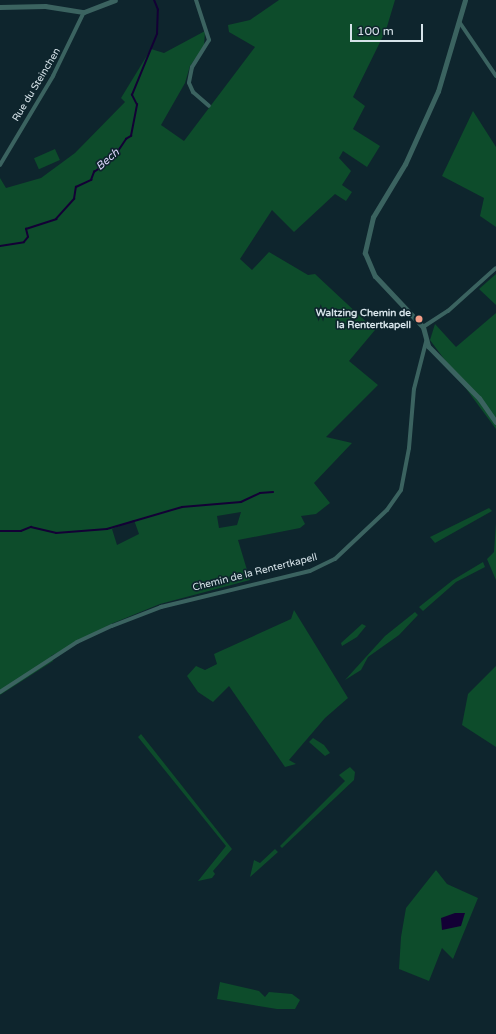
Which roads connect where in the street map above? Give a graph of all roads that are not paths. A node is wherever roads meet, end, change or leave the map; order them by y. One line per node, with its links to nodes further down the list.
1 (115, 0): 5 (street)
2 (196, 0): 8 (street)
3 (465, 0): 6 (street)
4 (0, 6): 5 (street)
5 (84, 12): 9 (street, Rue du Steinchen)
6 (460, 23): 7 (street); 11 (street)
7 (496, 76)
8 (209, 106)
9 (0, 165)
10 (496, 268): 11 (street)
11 (423, 327): 12 (street, Chemin de la Rentertkapell)
12 (426, 342): 13 (street); 14 (street, Chemin de la Rentertkapell)
13 (496, 422)
14 (0, 692)

